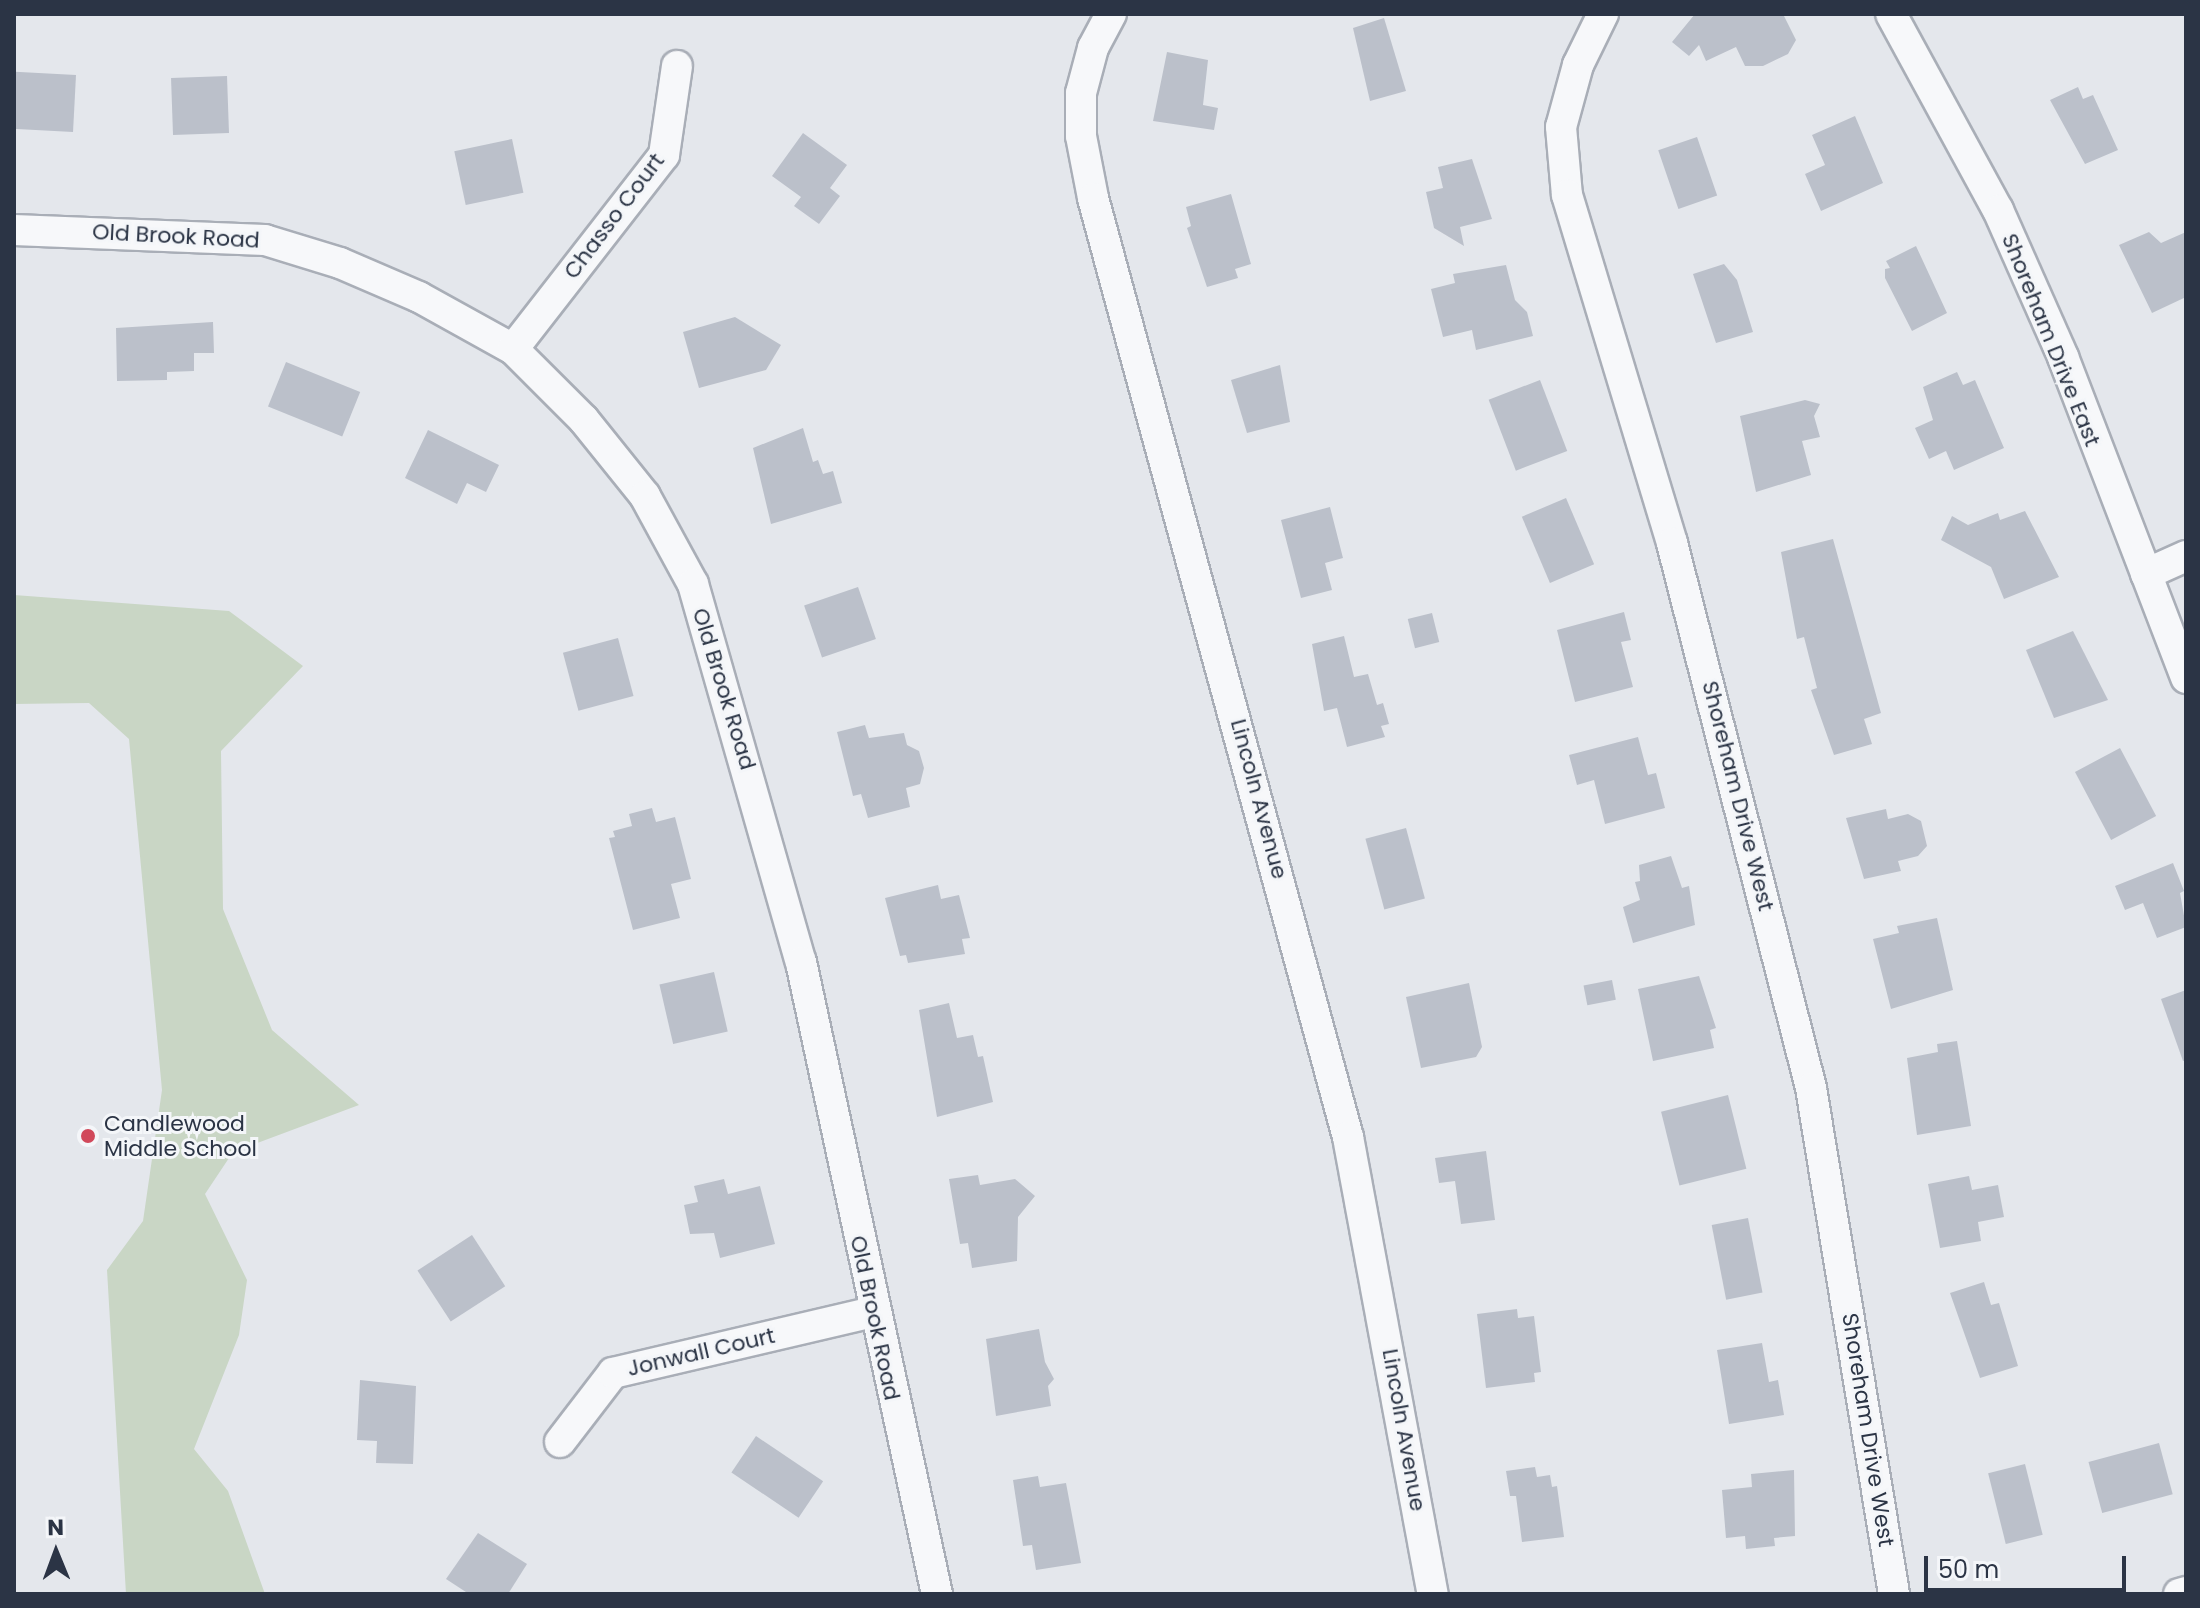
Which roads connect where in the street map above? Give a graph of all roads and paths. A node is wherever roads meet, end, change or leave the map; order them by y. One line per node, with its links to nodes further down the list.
1 (1111, 14): 14 (street, Lincoln Avenue)
2 (1603, 14): 15 (street, Shoreham Drive West)
3 (1891, 14): 8 (street, Shoreham Drive East)
4 (677, 66): 6 (street, Chasso Court)
5 (14, 230): 6 (street, Old Brook Road)
6 (513, 349): 10 (street, Old Brook Road)
7 (2186, 556): 8 (street)
8 (2146, 574): 9 (street, Shoreham Drive East)
9 (2186, 678)
10 (874, 1312): 11 (street, Jonwall Court); 13 (street, Old Brook Road)
11 (560, 1442)
12 (2186, 1592): 16 (street)
13 (937, 1594)
14 (1433, 1594)
15 (1894, 1594)
16 (2179, 1594)

